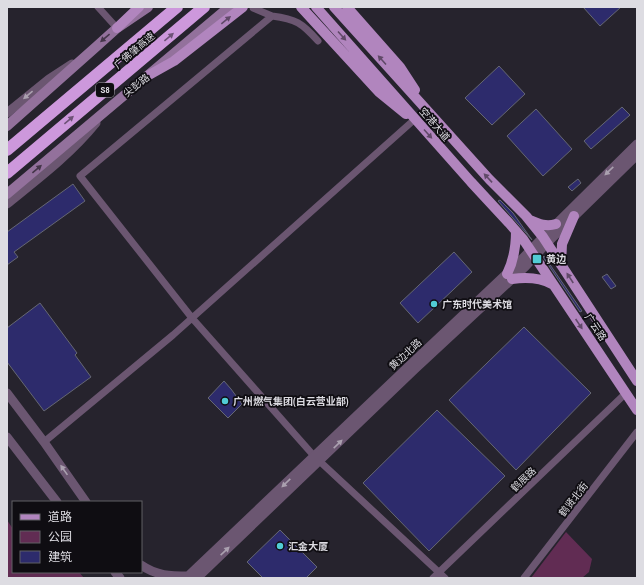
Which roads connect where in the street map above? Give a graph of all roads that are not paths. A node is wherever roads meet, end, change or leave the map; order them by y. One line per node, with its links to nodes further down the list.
1 (98, 7): 14 (street)
2 (139, 7): 14 (main road)
3 (148, 7): 14 (main road)
4 (177, 7): 24 (highway, 广佛肇高速 / S8)
5 (204, 7): 26 (highway, 广佛肇高速 / S8, one-way to 5)
6 (229, 7): 17 (main road, 尖彭路)
7 (242, 7): 17 (main road, one-way to 7)
8 (253, 7): 13 (street)
9 (301, 7): 21 (main road)
10 (316, 7): 21 (main road, 空港大道, one-way to 21)
11 (334, 7): 18 (main road, 空港大道, one-way to 11)
12 (347, 7): 18 (main road)
13 (272, 16): 15 (street); 42 (street)
14 (117, 28): 16 (main road, one-way to 16)
15 (318, 41)
16 (83, 57): 20 (street, one-way to 20); 22 (main road)
17 (149, 75): 19 (main road, 尖彭路)
18 (426, 109): 27 (main road, 空港大道, one-way to 18)
19 (104, 112): 28 (main road, 尖彭路, one-way to 19); 30 (street)
20 (7, 113)
21 (415, 119): 29 (main road, 空港大道, one-way to 29); 42 (street)
22 (7, 126)
23 (637, 144): 33 (street, 黄边北路, one-way to 33)
24 (7, 150)
25 (637, 155): 31 (street, 黄边北路)
26 (7, 172)
27 (501, 191): 29 (main road); 32 (main road, 空港大道)
28 (7, 194)
29 (488, 201): 34 (main road, 空港大道)
30 (7, 204)
31 (574, 216): 35 (street, 黄边北路); 37 (main road)
32 (528, 218): 33 (main road); 35 (main road, 空港大道)
33 (556, 224): 35 (street, 黄边北路)
34 (516, 231): 36 (main road, 空港大道); 38 (main road)
35 (545, 240): 36 (street, 黄边北路); 37 (main road, 广云路)
36 (532, 254): 38 (street, 黄边北路); 39 (main road, 广云路)
37 (561, 265): 40 (main road, 广云路, one-way to 37)
38 (509, 277): 39 (main road); 50 (street, 黄边北路)
39 (552, 284): 41 (main road, 广云路)
40 (581, 295): 41 (main road); 43 (main road, 广云路)
41 (566, 304): 45 (main road, 广云路, one-way to 45)
42 (192, 318): 49 (street); 50 (street)
43 (637, 380)
44 (7, 393): 49 (street)
45 (626, 393): 46 (main road, 广云路); 54 (street, 鹤展路)
46 (637, 410)
47 (637, 432): 58 (street, 鹤贤北街)
48 (7, 437): 51 (street)
49 (44, 442): 52 (street, one-way to 49)
50 (317, 458): 54 (street); 55 (street, 黄边北路)
51 (56, 501)
52 (85, 501)
53 (142, 566): 55 (street)
54 (440, 572): 56 (street, 鹤展路); 57 (street)
55 (191, 577)
56 (433, 578)
57 (446, 578)
58 (524, 578)

